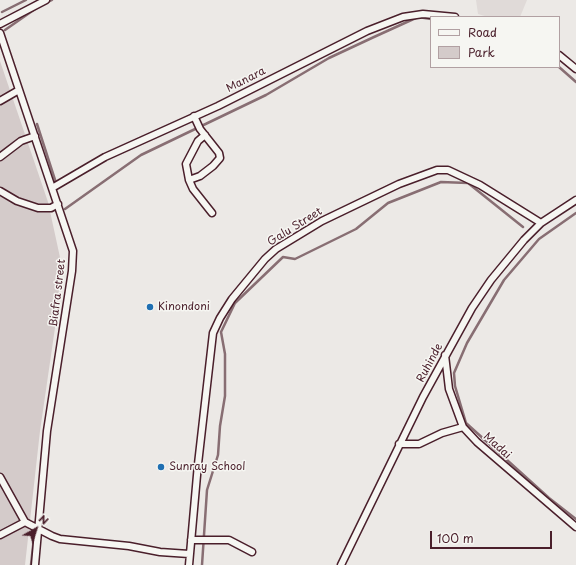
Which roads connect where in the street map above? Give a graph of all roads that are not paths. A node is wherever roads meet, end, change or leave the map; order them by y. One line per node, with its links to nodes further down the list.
1 (46, 0): 3 (street)
2 (444, 16): 9 (street, Manara)
3 (0, 24)
4 (0, 33): 7 (street, Biafra street)
5 (560, 56): 6 (street)
6 (576, 69)
7 (19, 90): 8 (street); 11 (street, Biafra street)
8 (0, 101)
9 (194, 116): 10 (street); 14 (street, Manara)
10 (204, 135): 13 (street); 13 (street)
11 (34, 136): 12 (street); 14 (street, Biafra street)
12 (0, 157)
13 (189, 180): 18 (street)
14 (52, 188): 17 (street, Biafra street)
15 (0, 191): 17 (street)
16 (576, 200): 19 (street, Ruhinde)
17 (58, 204): 26 (street, Biafra street)
18 (212, 213)
19 (541, 223): 20 (street, Ruhinde); 28 (street, Galu Street)
20 (445, 355): 21 (street, Madai); 22 (street, Ruhinde)
21 (463, 427): 22 (street); 25 (street, Madai)
22 (399, 444): 33 (street, Ruhinde)
23 (0, 480): 24 (street)
24 (25, 522): 26 (street); 27 (street)
25 (576, 527)
26 (38, 530): 30 (street); 31 (street, Biafra street)
27 (0, 535)
28 (191, 540): 29 (street); 30 (street, Galu Street)
29 (252, 552)
30 (189, 554): 32 (street, Galu Street)
31 (35, 565)
32 (189, 565)
33 (341, 565)

